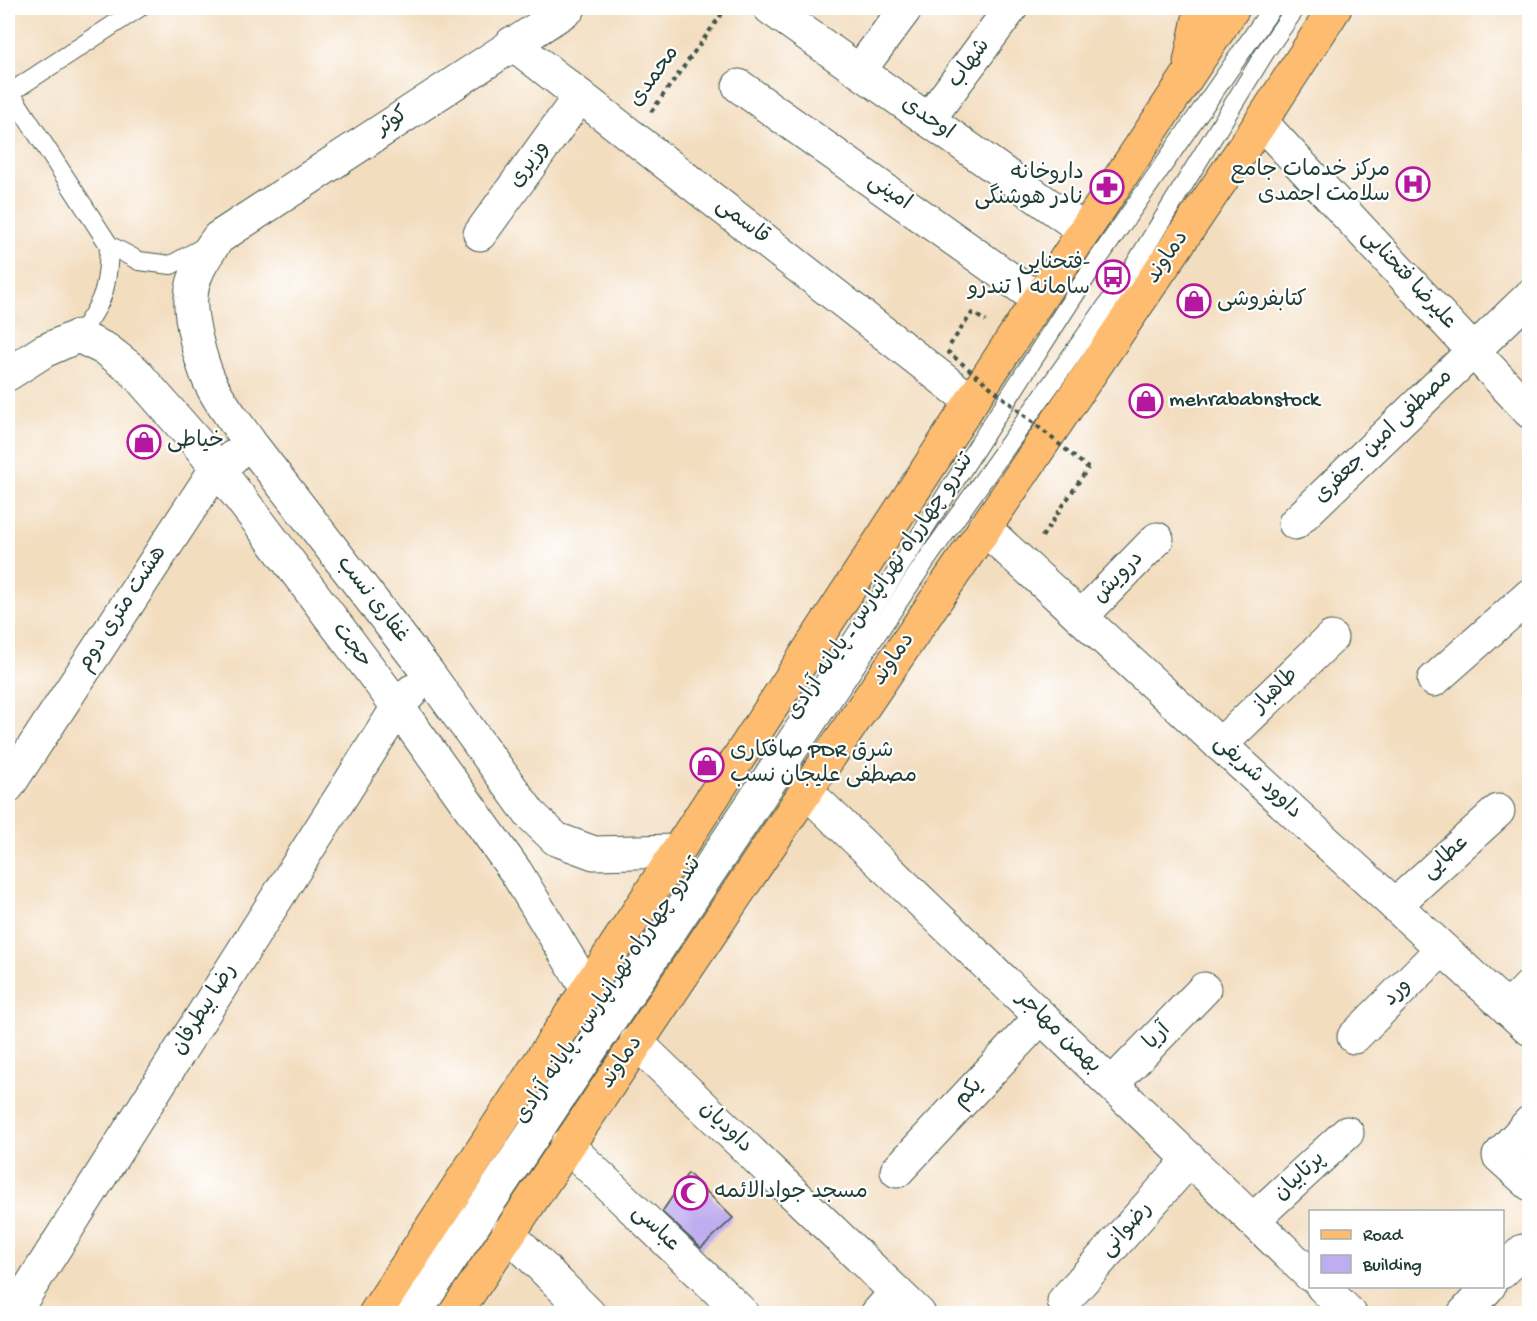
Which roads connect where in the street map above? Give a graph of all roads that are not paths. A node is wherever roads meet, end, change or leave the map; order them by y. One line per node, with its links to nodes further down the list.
1 (139, 8): 15 (lane)
2 (569, 8): 11 (street, کوثر)
3 (770, 8): 12 (street, اوحدی)
4 (906, 8): 12 (street)
5 (1011, 8): 17 (street, شهاب)
6 (1201, 8): 13 (main road)
7 (1233, 8): 13 (main road)
8 (1272, 8): 71 (lane)
9 (1296, 8): 72 (lane, تندرو چهارراه تهرانپارس ـ پایانه آزادی)
10 (1335, 8): 18 (main road, دماوند)
11 (512, 43): 16 (street, قاسمی); 21 (street, کوثر)
12 (859, 70): 17 (street, اوحدی)
13 (1188, 73): 19 (main road)
14 (739, 86): 24 (street, امینی)
15 (9, 93): 22 (lane)
16 (580, 96): 20 (street, وزیری); 28 (street, قاسمی)
17 (928, 120): 19 (street, اوحدی)
18 (1261, 122): 26 (street, علیرضا فتحنایی); 33 (main road, دماوند)
19 (1084, 230): 24 (main road)
20 (480, 234)
21 (218, 238): 22 (lane); 30 (street, غفاری نسب)
22 (109, 245): 25 (lane)
23 (1530, 296): 26 (street, مصطفی امین جعفری)
24 (1038, 299): 28 (main road)
25 (78, 336): 27 (street); 31 (street, حجت)
26 (1473, 351): 29 (street, علیرضا فتحنایی); 32 (street, مصطفی امین جعفری)
27 (8, 374)
28 (971, 401): 45 (main road)
29 (1530, 412)
30 (251, 444): 31 (street, هشت متری دوم); 38 (street, غفاری نسب)
31 (216, 469): 40 (street, حجت); 42 (street, هشت متری دوم)
32 (1295, 523)
33 (984, 528): 36 (street, داوود شریفی); 43 (main road, دماوند)
34 (1157, 539): 36 (street, درویش)
35 (1530, 595): 39 (street)
36 (1081, 617): 41 (street, داوود شریفی)
37 (1331, 638): 41 (street, طاهباز)
38 (428, 673): 40 (street, رضا بیطرفان); 45 (street, غفاری نسب)
39 (1434, 680)
40 (398, 707): 48 (street, حجت); 69 (street, رضا بیطرفان)
41 (1220, 745): 46 (street, داوود شریفی)
42 (8, 786)
43 (806, 791): 51 (street, بهمن مهاجر); 53 (main road, دماوند)
44 (1498, 811): 46 (street, عطایی)
45 (677, 851): 48 (main road)
46 (1395, 905): 47 (street, داوود شریفی)
47 (1442, 949): 50 (street, داوود شریفی); 52 (street, ورد)
48 (586, 989): 70 (main road)
49 (1204, 989): 54 (street, آریا)
50 (1522, 1008)
51 (1041, 1017): 54 (street, بهمن مهاجر); 59 (street, یکم)
52 (1354, 1037)
53 (636, 1042): 57 (main road, دماوند); 68 (street, داودیان)
54 (1112, 1084): 58 (street, بهمن مهاجر)
55 (1530, 1122): 60 (street)
56 (1347, 1133): 61 (street, پرتابیان)
57 (567, 1144): 62 (main road, دماوند); 75 (street, عباسی)
58 (1190, 1159): 61 (street, بهمن مهاجر); 67 (street, رضوانی)
59 (897, 1171)
60 (1530, 1184)
61 (1253, 1220): 65 (street, بهمن مهاجر)
62 (508, 1233): 73 (main road, دماوند); 74 (street)
63 (1530, 1257): 64 (street)
64 (1504, 1271)
65 (1309, 1273)
66 (1488, 1288): 76 (street)
67 (1064, 1301)
68 (897, 1306)
69 (13, 1314)
70 (375, 1314)
71 (404, 1314)
72 (423, 1314)
73 (455, 1314)
74 (590, 1314)
75 (742, 1314)
76 (1464, 1314)

